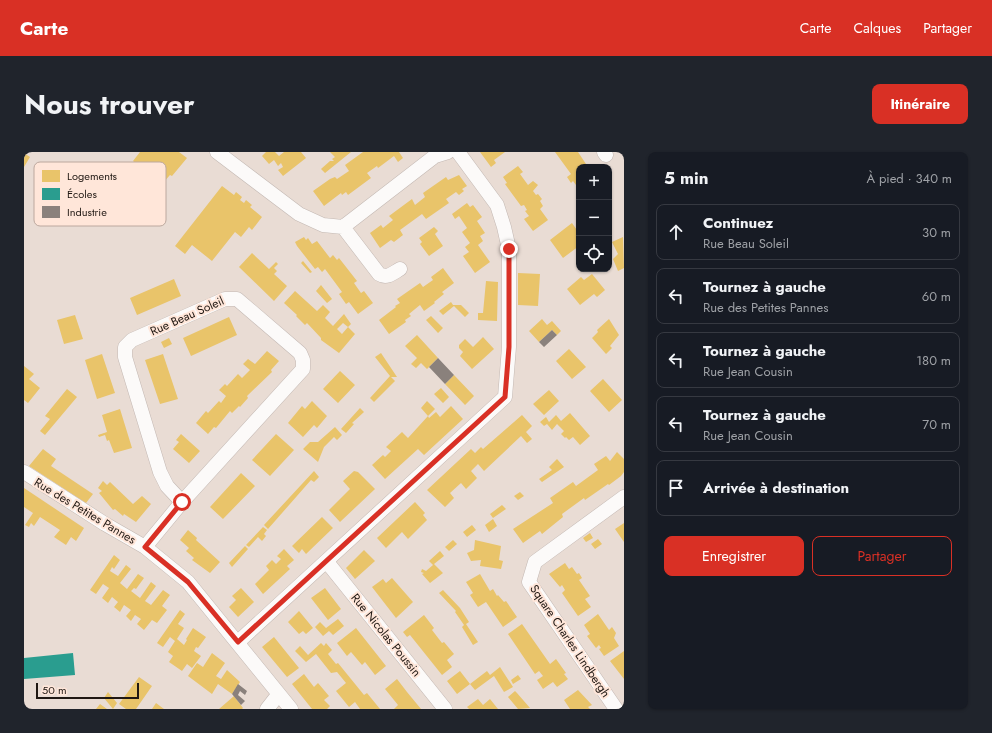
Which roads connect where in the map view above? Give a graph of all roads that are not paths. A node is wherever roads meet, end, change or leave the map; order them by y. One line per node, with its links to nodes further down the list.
1 (217, 152): 4 (street)
2 (448, 152): 4 (street)
3 (458, 152): 10 (street)
4 (343, 227): 5 (street)
5 (400, 269)
6 (24, 472): 9 (street, Rue des Petites Pannes)
7 (624, 497): 16 (street, Square Charles Lindbergh)
8 (182, 502): 8 (street, Rue Beau Soleil); 9 (street, Rue Beau Soleil)
9 (145, 547): 11 (street, Rue des Petites Pannes)
10 (327, 562): 11 (street); 15 (street, Rue Nicolas Poussin)
11 (238, 642): 12 (street, Rue des Petites Pannes)
12 (278, 695): 13 (street); 14 (street, Rue des Petites Pannes)
13 (267, 709)
14 (291, 709)
15 (445, 709)
16 (616, 709)

